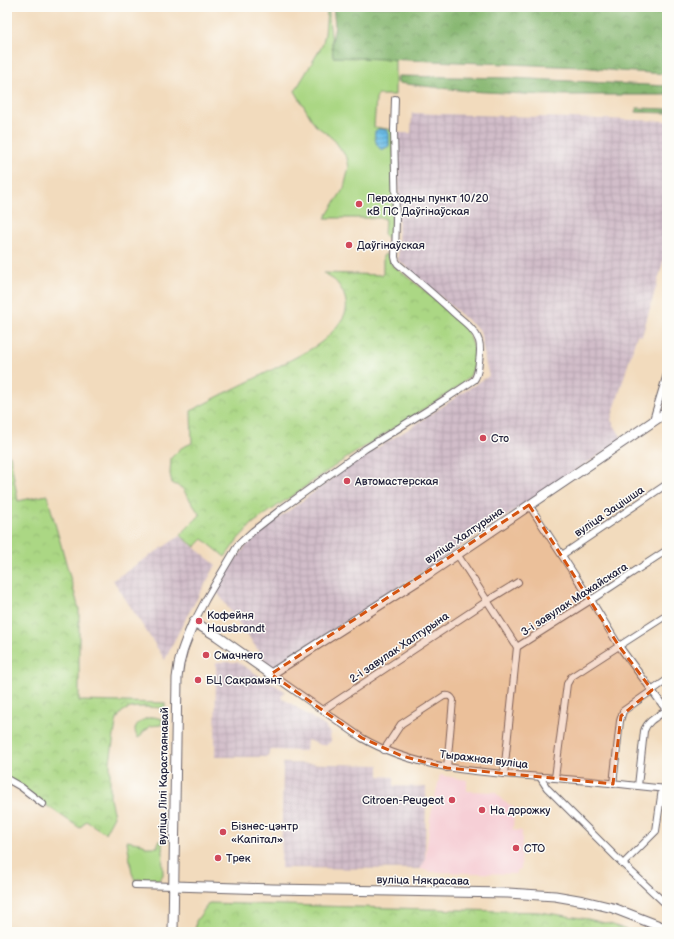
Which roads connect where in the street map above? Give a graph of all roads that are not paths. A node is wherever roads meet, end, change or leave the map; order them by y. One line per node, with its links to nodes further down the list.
1 (395, 99): 14 (street)
2 (667, 374): 4 (street)
3 (667, 412): 4 (street, вуліца Халтурына)
4 (653, 420): 6 (street, вуліца Халтурына)
5 (667, 484): 9 (street, вуліца Зацішша)
6 (529, 504): 8 (street, вуліца Халтурына); 9 (street)
7 (667, 550): 11 (street, 3-і завулак Мажайскага)
8 (457, 554): 12 (street); 17 (street, вуліца Халтурына)
9 (562, 555): 11 (street)
10 (518, 582): 12 (street, 2-і завулак Халтурына)
11 (591, 600): 15 (street); 16 (street, 3-і завулак Мажайскага)
12 (487, 601): 16 (street); 20 (street, 2-і завулак Халтурына)
13 (667, 615): 15 (street)
14 (194, 622): 17 (street, Тыражная вуліца); 34 (street, вуліца Лілі Карастаянавай)
15 (619, 646): 19 (street); 26 (street)
16 (517, 647): 24 (street, 3-і завулак Мажайскага)
17 (272, 674): 20 (street, Тыражная вуліца)
18 (667, 680): 19 (street)
19 (652, 690): 21 (street); 28 (street)
20 (323, 710): 22 (street, Тыражная вуліца)
21 (667, 711): 29 (street)
22 (384, 750): 23 (street, Тыражная вуліца); 23 (street)
23 (447, 768): 24 (street, Тыражная вуліца)
24 (504, 774): 25 (street, Тыражная вуліца)
25 (540, 777): 26 (street, Тыражная вуліца); 32 (street)
26 (556, 778): 28 (street, Тыражная вуліца)
27 (8, 780): 31 (street)
28 (613, 784): 29 (street, Тыражная вуліца)
29 (638, 786): 30 (street, Тыражная вуліца)
30 (664, 789): 32 (street)
31 (43, 804)
32 (623, 864): 35 (street)
33 (135, 885): 34 (street)
34 (174, 886): 36 (street, вуліца Някрасава); 37 (street, вуліца Лілі Карастаянавай)
35 (667, 905)
36 (667, 930)
37 (173, 932)

